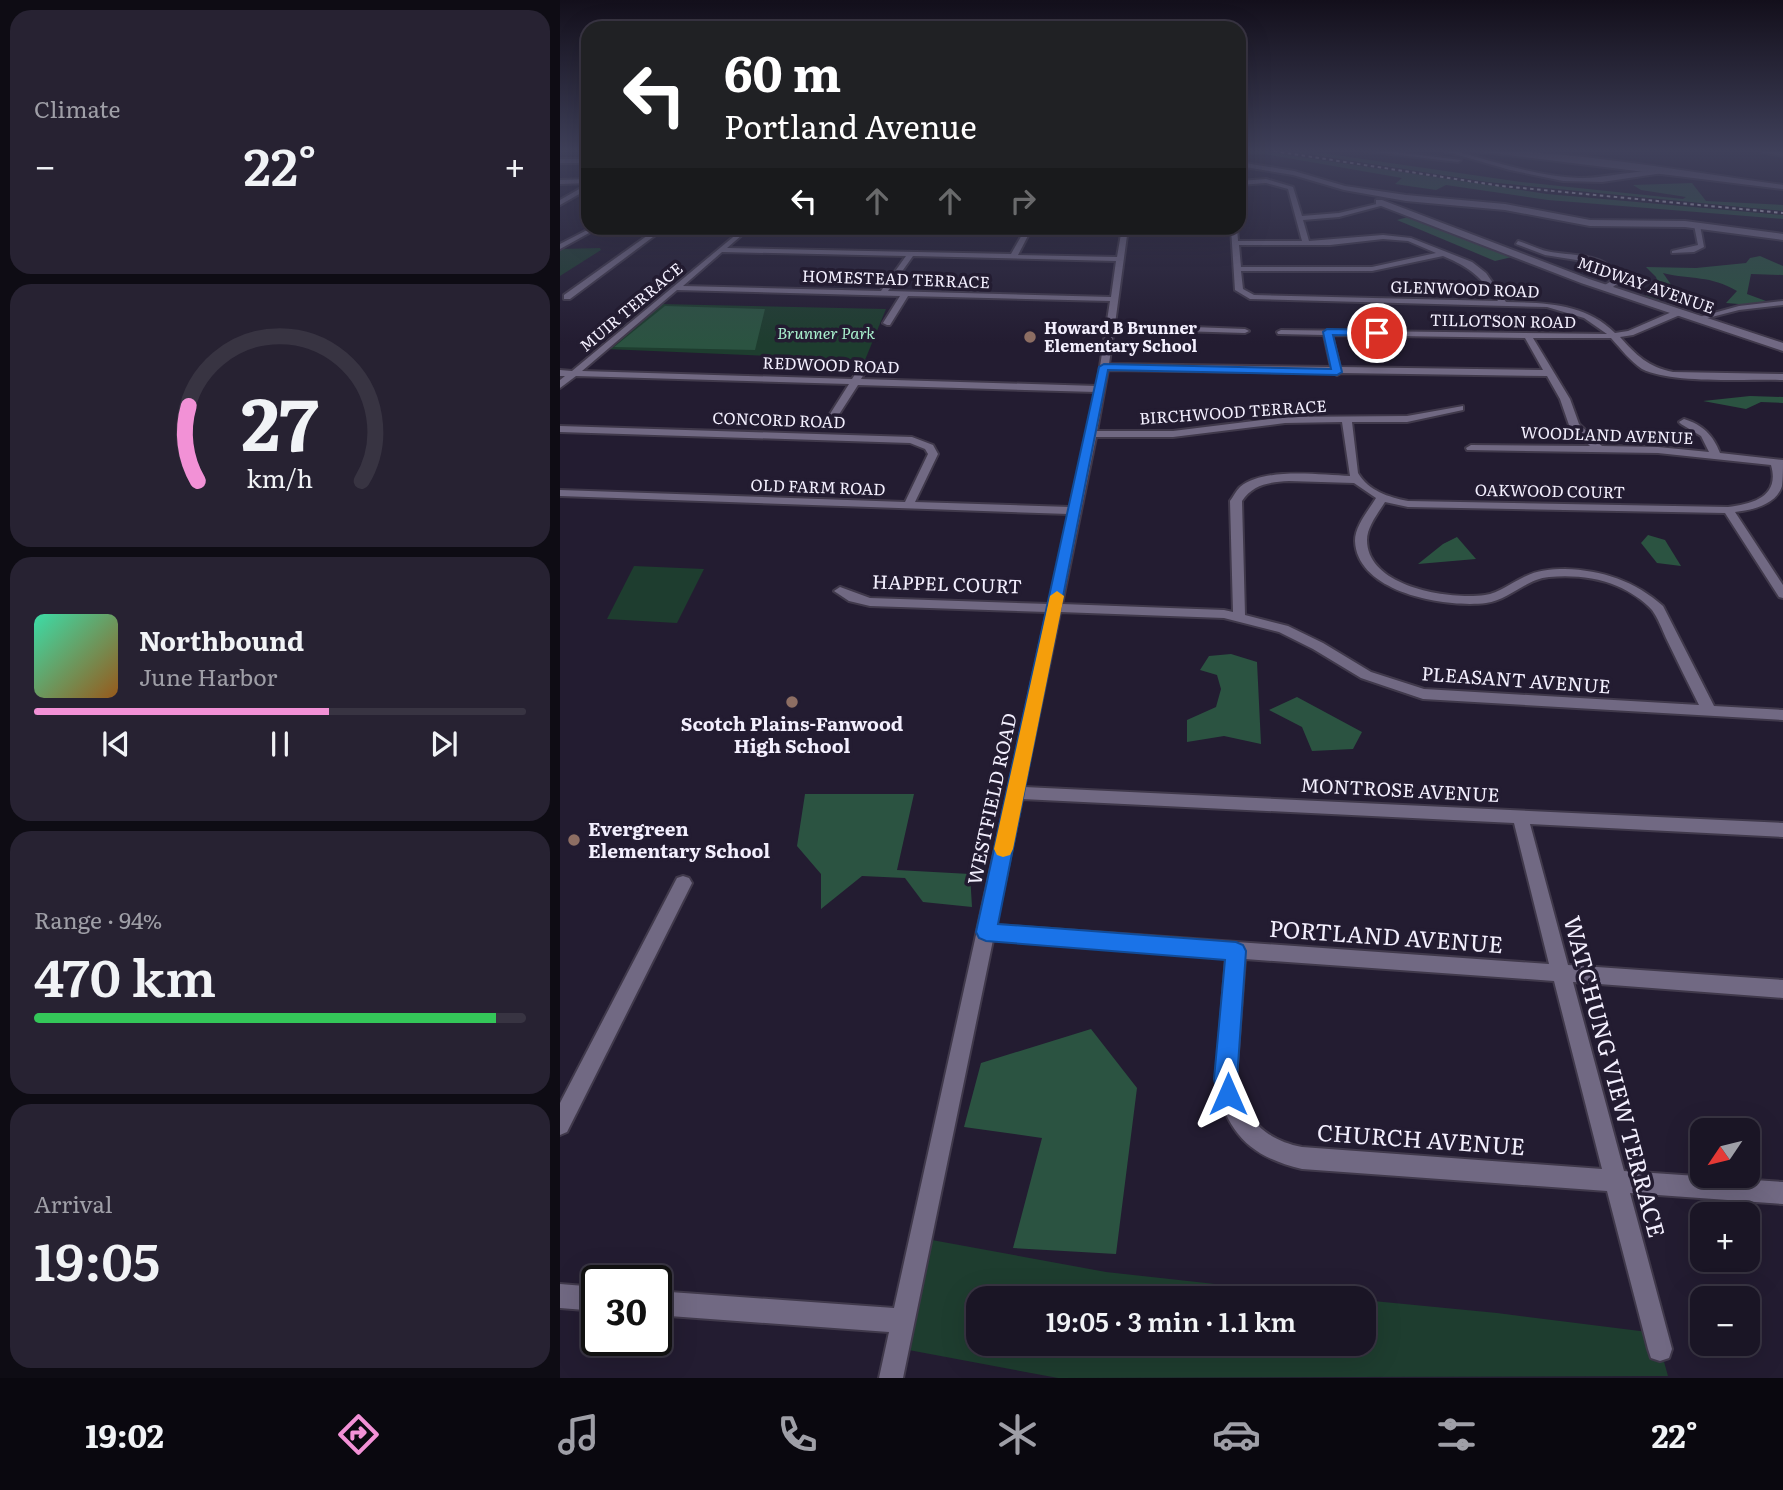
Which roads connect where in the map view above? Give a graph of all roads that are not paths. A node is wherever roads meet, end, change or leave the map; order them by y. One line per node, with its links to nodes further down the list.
1 (1298, 214): 5 (street)
2 (1342, 214): 5 (street)
3 (1412, 214): 26 (main road, MIDWAY AVENUE)
4 (1542, 214): 6 (main road)
5 (1299, 218): 15 (street)
6 (1696, 225): 13 (main road); 19 (street)
7 (582, 235): 17 (street)
8 (652, 235): 29 (street)
9 (738, 235): 18 (street, MUIR TERRACE)
10 (1025, 235): 22 (street)
11 (1124, 235): 23 (street, WESTFIELD ROAD)
12 (1234, 235): 14 (street)
13 (1783, 237)
14 (1235, 243): 15 (street); 24 (street)
15 (1306, 243): 20 (street)
16 (1518, 243): 26 (street)
17 (560, 247)
18 (720, 250): 21 (street); 25 (street, MUIR TERRACE)
19 (1674, 252)
20 (1445, 253): 24 (street); 31 (street)
21 (911, 254): 22 (street); 27 (street)
22 (1014, 256): 23 (street)
23 (1121, 259): 30 (street, WESTFIELD ROAD)
24 (1237, 269): 31 (street, GLENWOOD ROAD)
25 (676, 288): 27 (street, HOMESTEAD TERRACE); 48 (street, MUIR TERRACE)
26 (1606, 288): 33 (main road, MIDWAY AVENUE)
27 (883, 293): 28 (street, HOMESTEAD TERRACE)
28 (905, 294): 30 (street, HOMESTEAD TERRACE); 35 (street)
29 (567, 297)
30 (1116, 299): 36 (street, WESTFIELD ROAD)
31 (1502, 302): 41 (street, GLENWOOD ROAD)
32 (1783, 303): 34 (street)
33 (1677, 313): 34 (main road, MIDWAY AVENUE); 41 (street, TILLOTSON ROAD)
34 (1696, 319): 42 (main road, MIDWAY AVENUE)
35 (887, 323)
36 (1110, 326): 37 (street); 44 (street, WESTFIELD ROAD)
37 (1245, 331)
38 (1281, 332): 39 (street, TILLOTSON ROAD)
39 (1327, 332): 40 (street, TILLOTSON ROAD); 45 (street)
40 (1527, 335): 41 (street, TILLOTSON ROAD); 47 (street)
41 (1612, 336): 49 (street, GLENWOOD ROAD)
42 (1783, 347)
43 (866, 363): 50 (street)
44 (1104, 367): 45 (street); 52 (street, WESTFIELD ROAD)
45 (1337, 372): 47 (street)
46 (560, 373): 48 (street, REDWOOD ROAD)
47 (1549, 373): 60 (street)
48 (573, 374): 50 (street, REDWOOD ROAD); 51 (street, MUIR TERRACE)
49 (1783, 377)
50 (854, 381): 52 (street, REDWOOD ROAD); 54 (street)
51 (560, 385)
52 (1101, 389): 58 (street, WESTFIELD ROAD)
53 (1460, 408): 55 (street, BIRCHWOOD TERRACE)
54 (835, 414)
55 (1347, 420): 58 (street, BIRCHWOOD TERRACE); 63 (street)
56 (1684, 422): 61 (street)
57 (560, 429): 66 (street, CONCORD ROAD)
58 (1091, 434): 68 (street, WESTFIELD ROAD)
59 (1471, 448): 60 (street, WOODLAND AVENUE)
60 (1599, 449): 61 (street, WOODLAND AVENUE)
61 (1715, 456): 62 (street, WOODLAND AVENUE)
62 (1779, 463): 67 (street, OAKWOOD COURT)
63 (1357, 480): 65 (street, OAKWOOD COURT); 74 (street)
64 (560, 493): 66 (street, OLD FARM ROAD)
65 (1382, 497): 67 (street, OAKWOOD COURT); 75 (street)
66 (908, 506): 68 (street, OLD FARM ROAD)
67 (1728, 510): 69 (street)
68 (1075, 512): 73 (street, WESTFIELD ROAD)
69 (1766, 569): 70 (street); 72 (street)
70 (1783, 570)
71 (840, 591): 73 (street, HAPPEL COURT)
72 (1783, 594)
73 (1055, 608): 74 (street, PLEASANT AVENUE); 77 (street, WESTFIELD ROAD)
74 (1239, 616): 75 (street, PLEASANT AVENUE)
75 (1709, 711): 76 (street, PLEASANT AVENUE)
76 (1783, 715)
77 (1015, 793): 78 (street, MONTROSE AVENUE); 81 (street, WESTFIELD ROAD)
78 (1520, 817): 79 (street, MONTROSE AVENUE); 83 (street, WATCHUNG VIEW TERRACE)
79 (1783, 830)
80 (682, 883): 85 (street)
81 (986, 932): 82 (street, PORTLAND AVENUE); 91 (street, WESTFIELD ROAD)
82 (1236, 951): 83 (street, PORTLAND AVENUE); 86 (street, CHURCH AVENUE)
83 (1562, 974): 84 (street, PORTLAND AVENUE); 86 (street, WATCHUNG VIEW TERRACE)
84 (1783, 989)
85 (560, 1125)
86 (1616, 1181): 87 (street, CHURCH AVENUE); 92 (street, WATCHUNG VIEW TERRACE)
87 (1783, 1193)
88 (560, 1296): 89 (street)
89 (581, 1298)
90 (672, 1304): 91 (street)
91 (903, 1321): 93 (street, WESTFIELD ROAD)
92 (1660, 1349)
93 (891, 1378)

